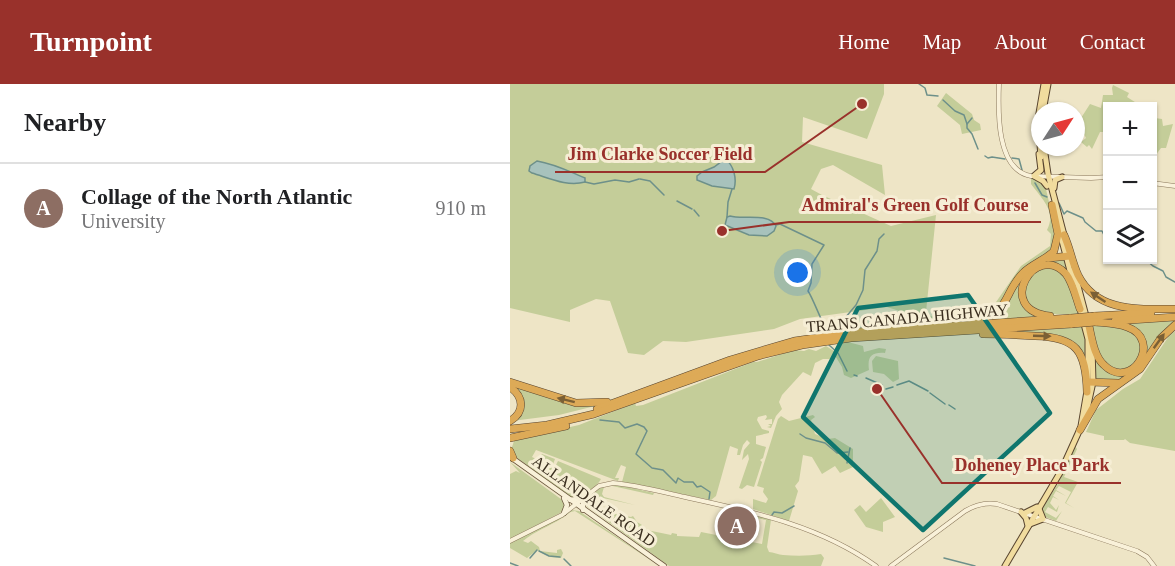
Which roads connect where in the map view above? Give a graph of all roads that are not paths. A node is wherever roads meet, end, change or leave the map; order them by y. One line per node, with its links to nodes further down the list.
1 (999, 84): 9 (street)
2 (1046, 84): 3 (main road); 4 (main road)
3 (1041, 102)
4 (1044, 102)
5 (1042, 156): 9 (main road)
6 (1043, 156): 10 (main road)
7 (1044, 156): 8 (main road)
8 (1047, 168): 10 (main road); 11 (main road)
9 (1034, 176): 10 (street); 14 (main road)
10 (1047, 176): 11 (street); 14 (main road); 16 (main road)
11 (1060, 177): 12 (street); 16 (main road)
12 (1103, 177)
13 (1157, 184): 15 (street)
14 (1047, 186): 16 (main road)
15 (1175, 186)
16 (1054, 205): 17 (main road); 18 (main road); 19 (highway)
17 (1064, 235): 18 (main road); 21 (highway, one-way to 17)
18 (1068, 256): 19 (highway); 20 (main road); 24 (main road)
19 (1042, 260): 26 (highway)
20 (1080, 309): 23 (highway); 29 (main road)
21 (1175, 310): 24 (highway, TRANS CANADA HIGHWAY)
22 (1175, 317): 24 (highway, TRANS CANADA HIGHWAY)
23 (1071, 321): 24 (highway, TRANS CANADA HIGHWAY, bridge); 26 (highway, TRANS CANADA HIGHWAY)
24 (1092, 322): 24 (highway); 29 (main road)
25 (1175, 325): 27 (highway, one-way to 25)
26 (941, 330): 31 (highway, one-way to 31); 32 (highway, TRANS CANADA HIGHWAY); 33 (highway, TRANS CANADA HIGHWAY)
27 (1123, 381): 29 (highway); 35 (highway)
28 (510, 382): 32 (highway, one-way to 28)
29 (1090, 382): 31 (main road); 35 (main road)
30 (510, 387): 34 (highway)
31 (1087, 392): 35 (main road)
32 (624, 399): 34 (highway, TRANS CANADA HIGHWAY)
33 (616, 408): 34 (highway, TRANS CANADA HIGHWAY); 36 (highway)
34 (510, 425)
35 (1080, 430): 43 (main road)
36 (513, 437): 37 (highway)
37 (510, 445)
38 (511, 455): 39 (main road, ALLANDALE ROAD)
39 (563, 495): 41 (main road, ALLANDALE ROAD); 44 (main road)
40 (583, 498): 41 (main road); 42 (main road); 42 (street); 51 (street)
41 (570, 500): 42 (main road, ALLANDALE ROAD)
42 (580, 507): 44 (main road); 50 (main road, ALLANDALE ROAD)
43 (1040, 507): 45 (main road); 46 (main road); 47 (main road)
44 (566, 511): 49 (street)
45 (1023, 513): 46 (street); 48 (main road); 52 (street)
46 (1034, 516): 47 (street); 48 (main road)
47 (1043, 519): 48 (main road); 54 (street)
48 (1029, 525): 53 (main road)
49 (510, 541)
50 (664, 566)
51 (876, 566)
52 (891, 566)
53 (1005, 566)
54 (1154, 566)

